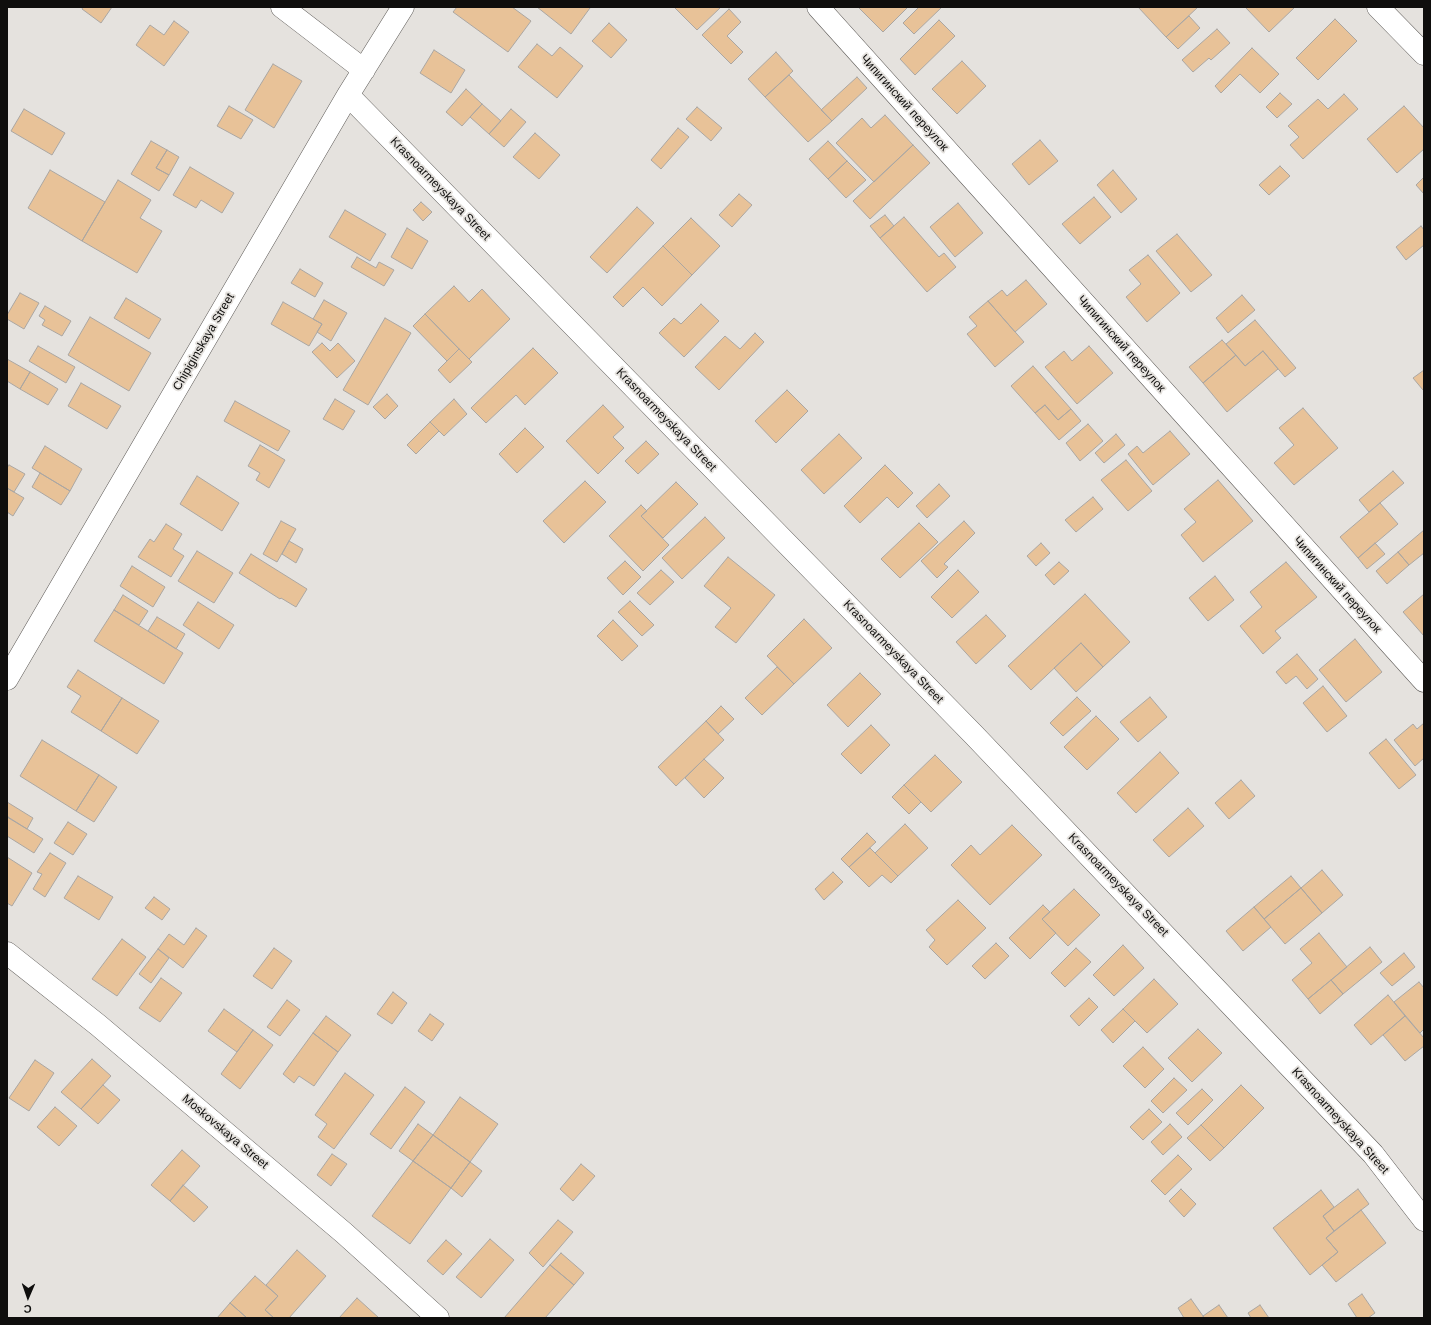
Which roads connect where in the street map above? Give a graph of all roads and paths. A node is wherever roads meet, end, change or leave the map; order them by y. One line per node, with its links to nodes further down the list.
1 (282, 7): 6 (street)
2 (403, 7): 6 (street, Chipiginskaya Street)
3 (818, 7): 9 (street, Чипигинский переулок)
4 (1378, 7): 5 (street)
5 (1424, 54)
6 (364, 70): 7 (street, Chipiginskaya Street)
7 (348, 96): 8 (street, Chipiginskaya Street); 11 (street, Krasnoarmeyskaya Street)
8 (7, 679)
9 (1424, 681)
10 (7, 953): 12 (street, Moskovskaya Street)
11 (1424, 1220)
12 (438, 1318)

